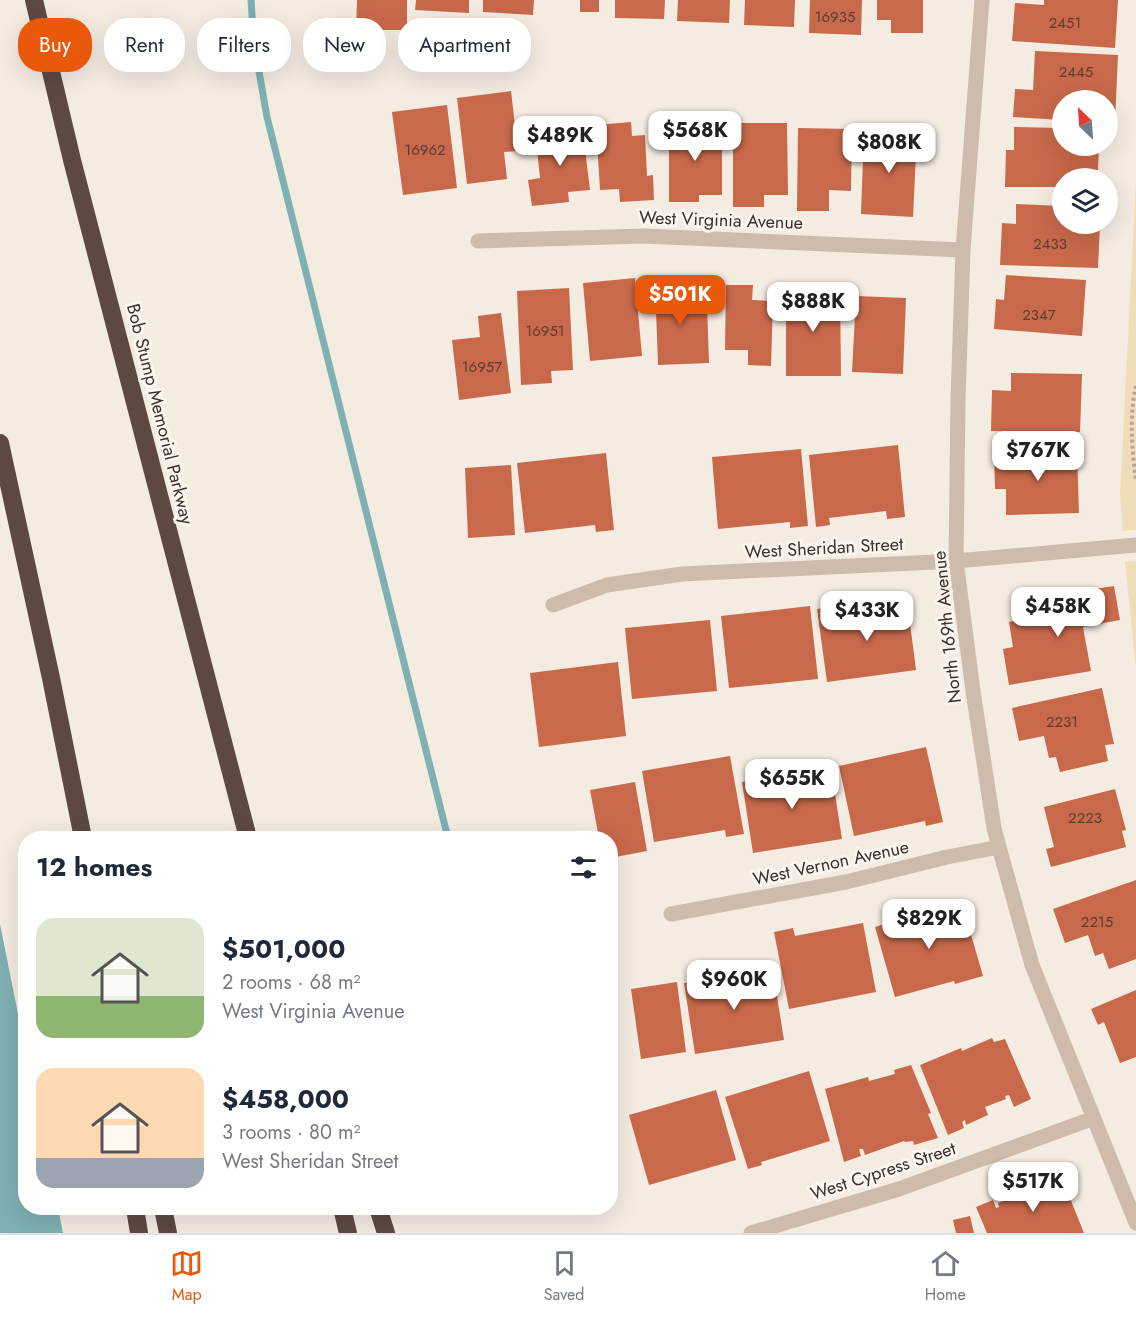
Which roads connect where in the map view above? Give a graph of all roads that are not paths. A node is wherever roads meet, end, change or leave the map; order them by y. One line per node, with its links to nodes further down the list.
1 (34, 0): 10 (highway, Bob Stump Memorial Parkway)
2 (982, 0): 4 (street, North 169th Avenue)
3 (478, 242): 4 (street, West Virginia Avenue)
4 (963, 250): 7 (street, North 169th Avenue)
5 (0, 442): 9 (highway)
6 (1136, 545): 7 (street, West Sheridan Street)
7 (956, 561): 8 (street, West Sheridan Street); 11 (street, North 169th Avenue)
8 (553, 605)
9 (82, 831)
10 (246, 831)
11 (999, 847): 12 (street, West Vernon Avenue); 13 (street, North 169th Avenue)
12 (671, 914)
13 (1094, 1118): 18 (street, North 169th Avenue); 23 (street, West Cypress Street)
14 (136, 1215): 19 (highway)
15 (164, 1215): 20 (highway)
16 (344, 1215): 21 (highway)
17 (380, 1215): 22 (highway)
18 (1136, 1224)
19 (140, 1233)
20 (168, 1233)
21 (348, 1233)
22 (386, 1233)
23 (751, 1233)

